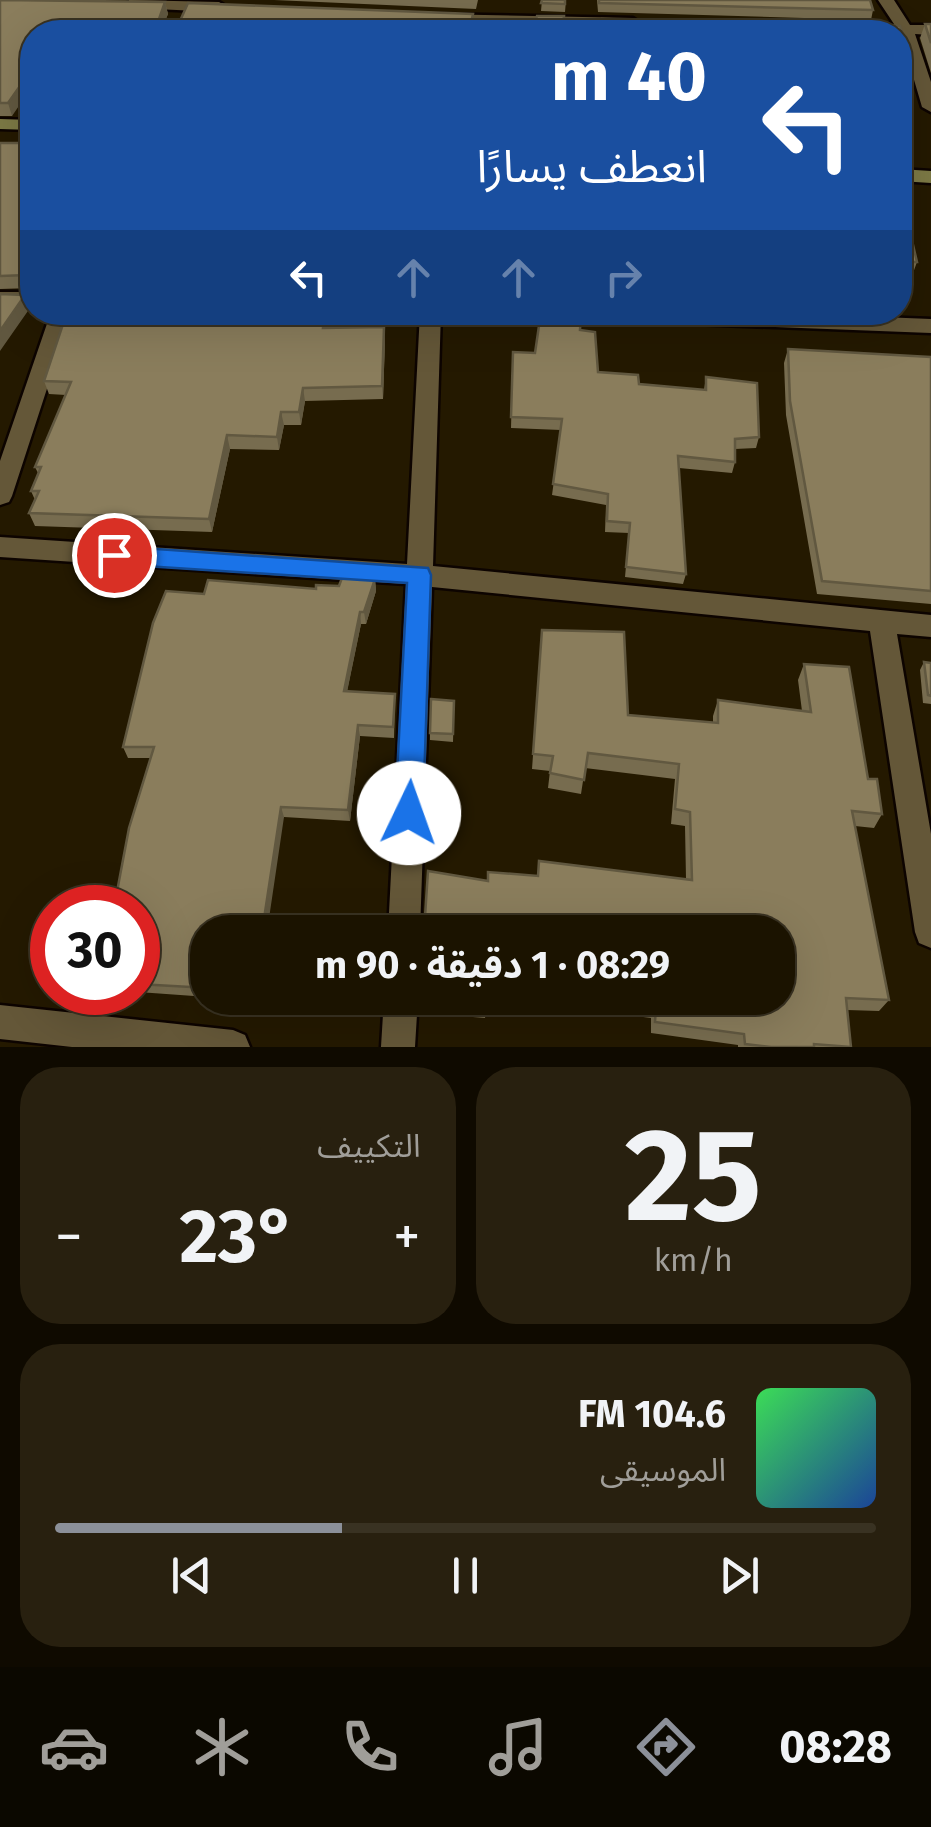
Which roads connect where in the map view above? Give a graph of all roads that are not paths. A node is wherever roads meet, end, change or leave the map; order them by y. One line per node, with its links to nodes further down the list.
1 (110, 2): 2 (street)
2 (181, 8): 3 (street)
3 (242, 8)
4 (420, 16): 5 (street)
5 (440, 17): 6 (street)
6 (532, 20)
7 (912, 50): 8 (street)
8 (931, 108)
9 (58, 325): 13 (street)
10 (430, 325): 15 (street)
11 (905, 325): 12 (street)
12 (931, 326)
13 (0, 496)
14 (0, 547): 15 (street)
15 (420, 575): 16 (street); 18 (street)
16 (882, 622): 17 (street); 19 (street)
17 (931, 626)
18 (405, 915)
19 (931, 932)
20 (400, 1015): 23 (street)
21 (0, 1022): 22 (street)
22 (233, 1047)
23 (398, 1047)

